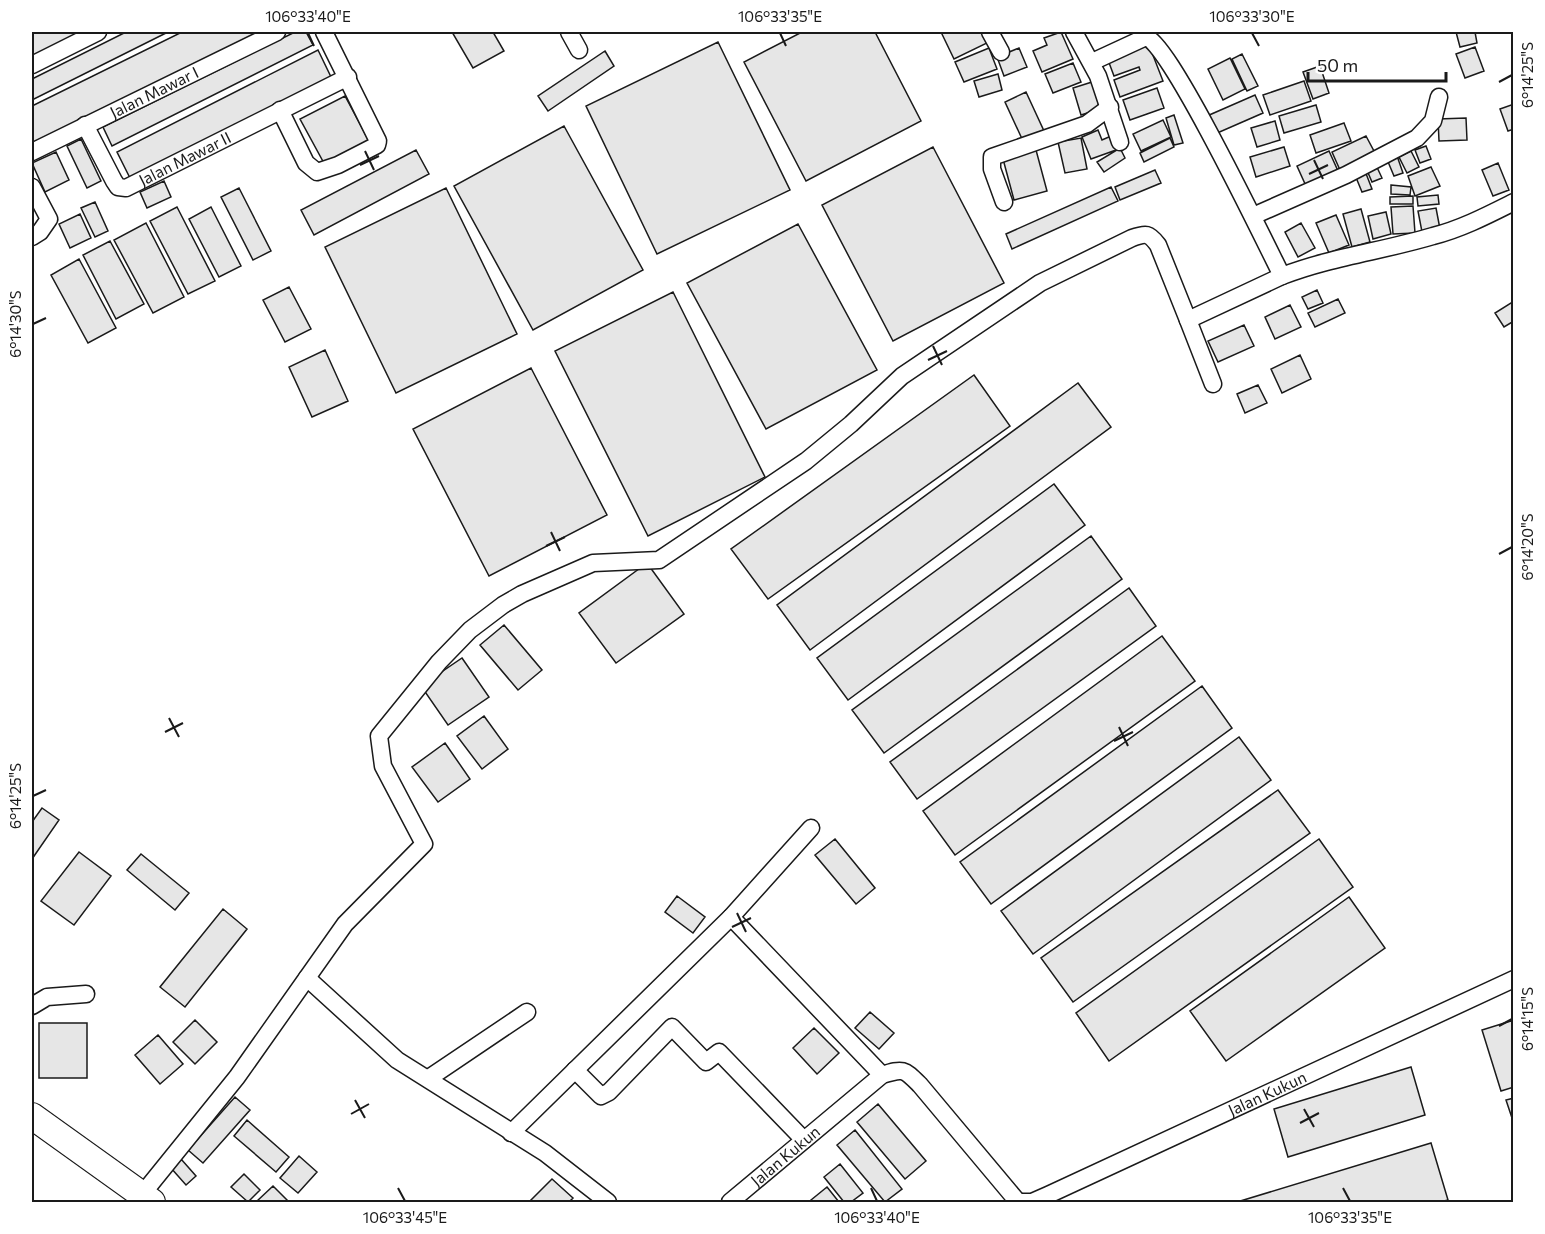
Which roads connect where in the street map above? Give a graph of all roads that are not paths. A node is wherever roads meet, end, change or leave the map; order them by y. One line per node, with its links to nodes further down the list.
1 (98, 32): 10 (street)
2 (277, 32): 15 (street, Jalan Mawar I)
3 (324, 32): 11 (street)
4 (569, 32): 7 (street)
5 (990, 32): 8 (street)
6 (1074, 32): 9 (street)
7 (579, 50)
8 (1001, 52)
9 (1092, 62): 13 (street); 21 (street)
10 (32, 65)
11 (348, 77): 14 (street, Jalan Mawar II); 14 (street)
12 (1439, 97): 21 (street)
13 (1110, 107): 16 (street); 19 (street)
14 (280, 111): 15 (street, Jalan Mawar II)
15 (85, 125): 17 (street, Jalan Mawar I)
16 (1120, 142)
17 (32, 152)
18 (32, 187): 22 (street)
19 (1004, 202)
20 (1514, 202): 23 (street)
21 (1253, 216): 23 (street)
22 (32, 237)
23 (1282, 276): 24 (street)
24 (1188, 320): 25 (street); 28 (street)
25 (1213, 384)
26 (811, 828): 27 (street)
27 (731, 916): 33 (street); 34 (street)
28 (307, 978): 35 (street); 39 (street)
29 (1514, 979): 42 (street, Jalan Kukun)
30 (86, 994): 31 (street)
31 (32, 1006)
32 (527, 1012): 35 (street)
33 (575, 1070): 37 (street); 38 (street)
34 (882, 1075): 38 (street, Jalan Kukun); 42 (street, Jalan Kukun)
35 (429, 1078): 37 (street)
36 (32, 1116): 39 (main road)
37 (511, 1133): 40 (street)
38 (804, 1140): 41 (street, Jalan Kukun)
39 (143, 1200)
40 (608, 1203)
41 (730, 1203)
42 (1020, 1203)

